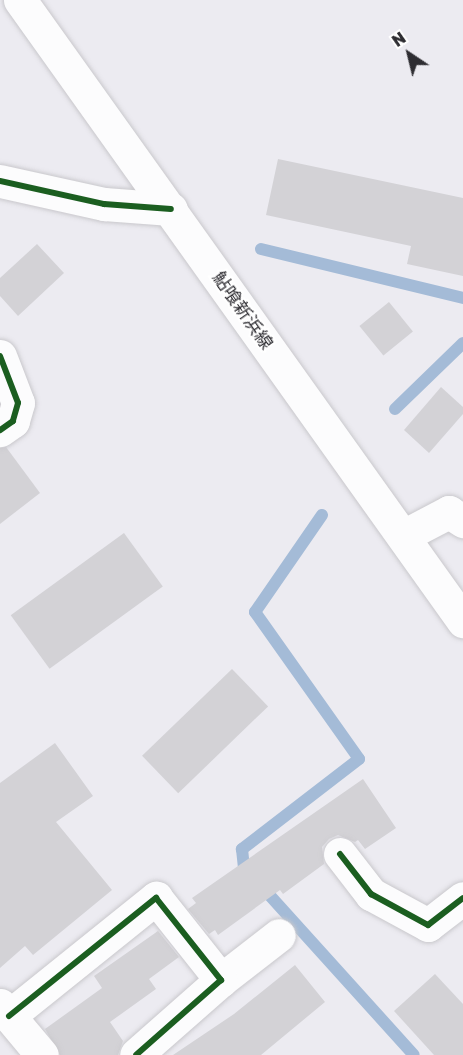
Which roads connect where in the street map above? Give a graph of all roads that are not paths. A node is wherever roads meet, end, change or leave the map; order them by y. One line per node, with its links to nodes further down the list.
1 (20, 0): 3 (street, 鮎喰新浜線)
2 (0, 181): 3 (street)
3 (171, 209): 7 (street, 鮎喰新浜線)
4 (0, 356): 5 (street)
5 (0, 430)
6 (463, 521): 7 (street)
7 (403, 536): 8 (street, 鮎喰新浜線)
8 (463, 621)
9 (340, 854): 10 (street)
10 (463, 898)
11 (279, 935): 12 (street)
12 (221, 980): 13 (street); 15 (street)
13 (6, 1021): 14 (street)
14 (42, 1055)
15 (136, 1055)

